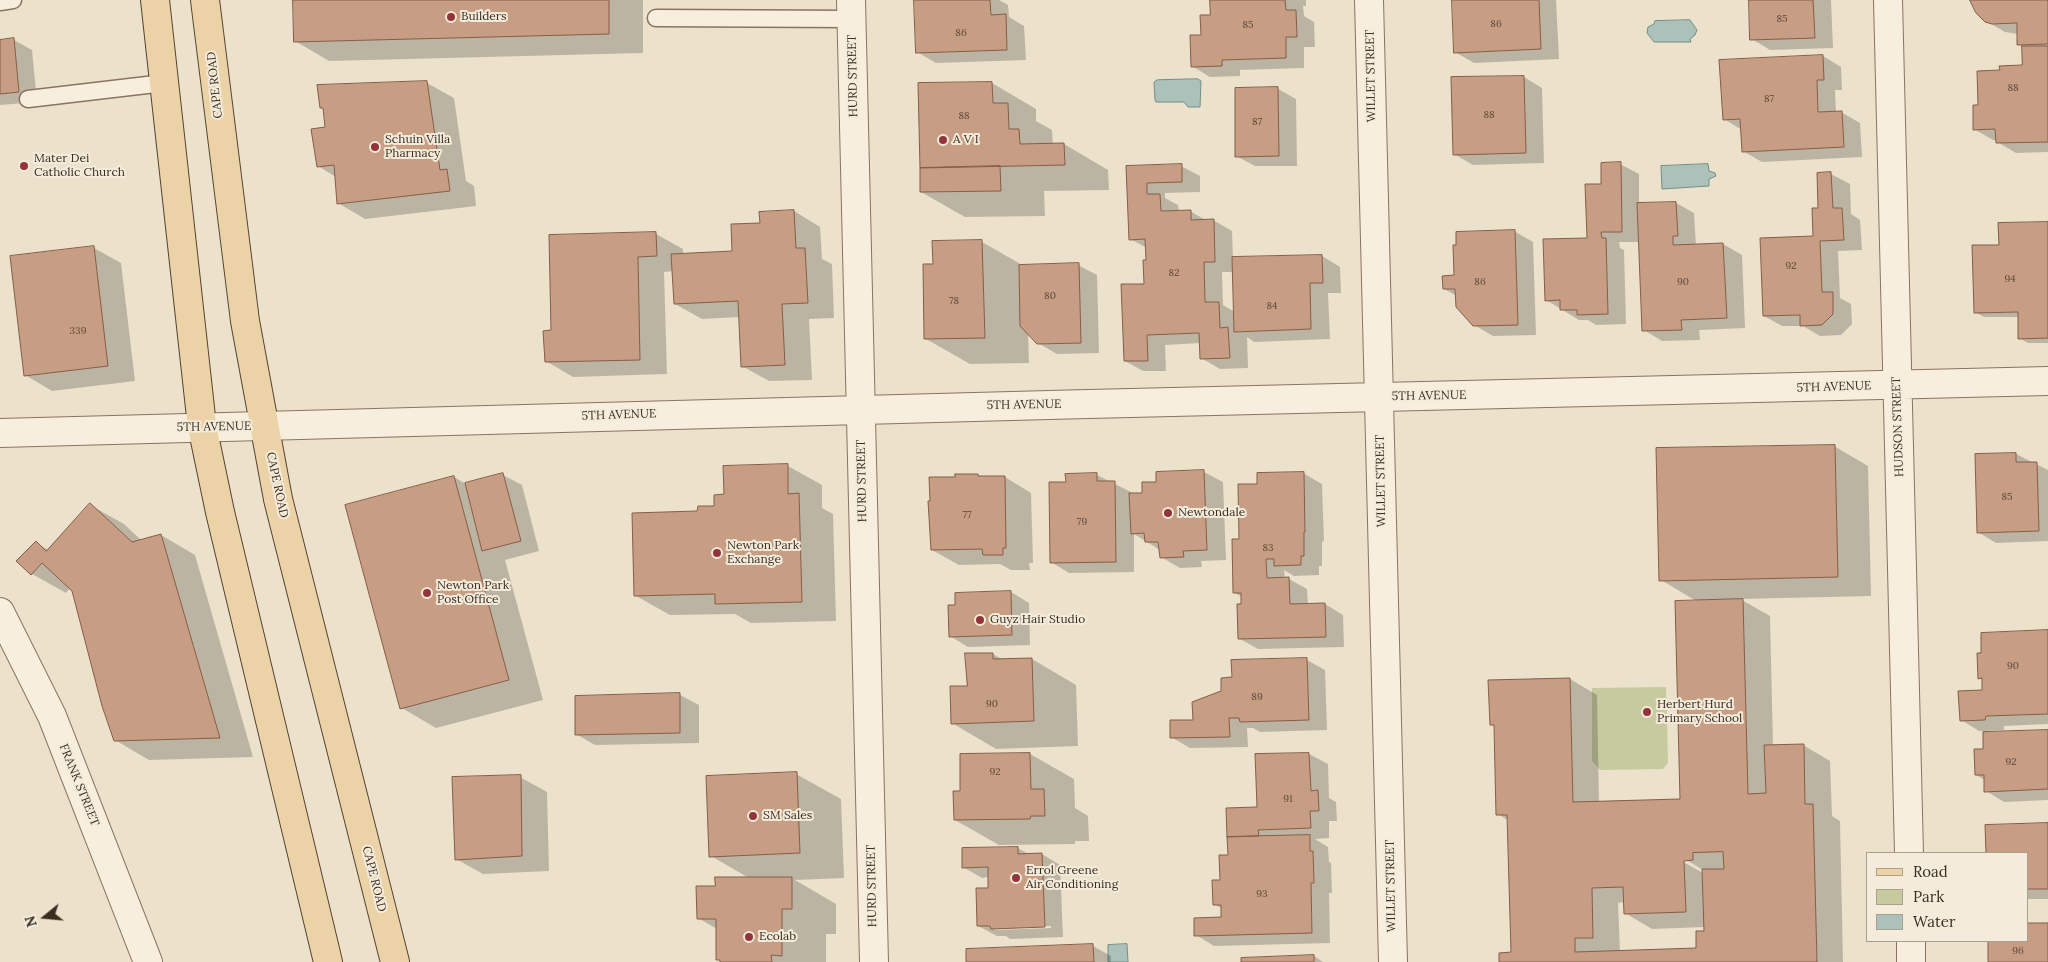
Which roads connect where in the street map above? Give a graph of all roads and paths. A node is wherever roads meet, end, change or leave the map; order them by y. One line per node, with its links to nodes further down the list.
1 (13, 0): 6 (lane)
2 (155, 0): 9 (main road)
3 (205, 0): 16 (main road, CAPE ROAD)
4 (1369, 0): 13 (street, WILLET STREET)
5 (1888, 0): 12 (street, HUDSON STREET)
6 (0, 2)
7 (851, 9): 8 (lane); 14 (street, HURD STREET)
8 (656, 18)
9 (164, 83): 10 (lane); 15 (main road)
10 (28, 99)
11 (2048, 381): 12 (street, 5TH AVENUE)
12 (1897, 384): 13 (street, 5TH AVENUE); 19 (street, HUDSON STREET)
13 (1378, 397): 14 (street, 5TH AVENUE); 25 (street, WILLET STREET)
14 (861, 408): 16 (street, 5TH AVENUE); 24 (street, HURD STREET)
15 (202, 426): 16 (street, 5TH AVENUE); 17 (street, 5TH AVENUE); 22 (main road)
16 (264, 426): 23 (main road, CAPE ROAD)
17 (0, 433)
18 (0, 612): 21 (street, FRANK STREET)
19 (1908, 852)
20 (1910, 942): 26 (street)
21 (148, 962)
22 (328, 962)
23 (395, 962)
24 (874, 962)
25 (1393, 962)
26 (1911, 962)

